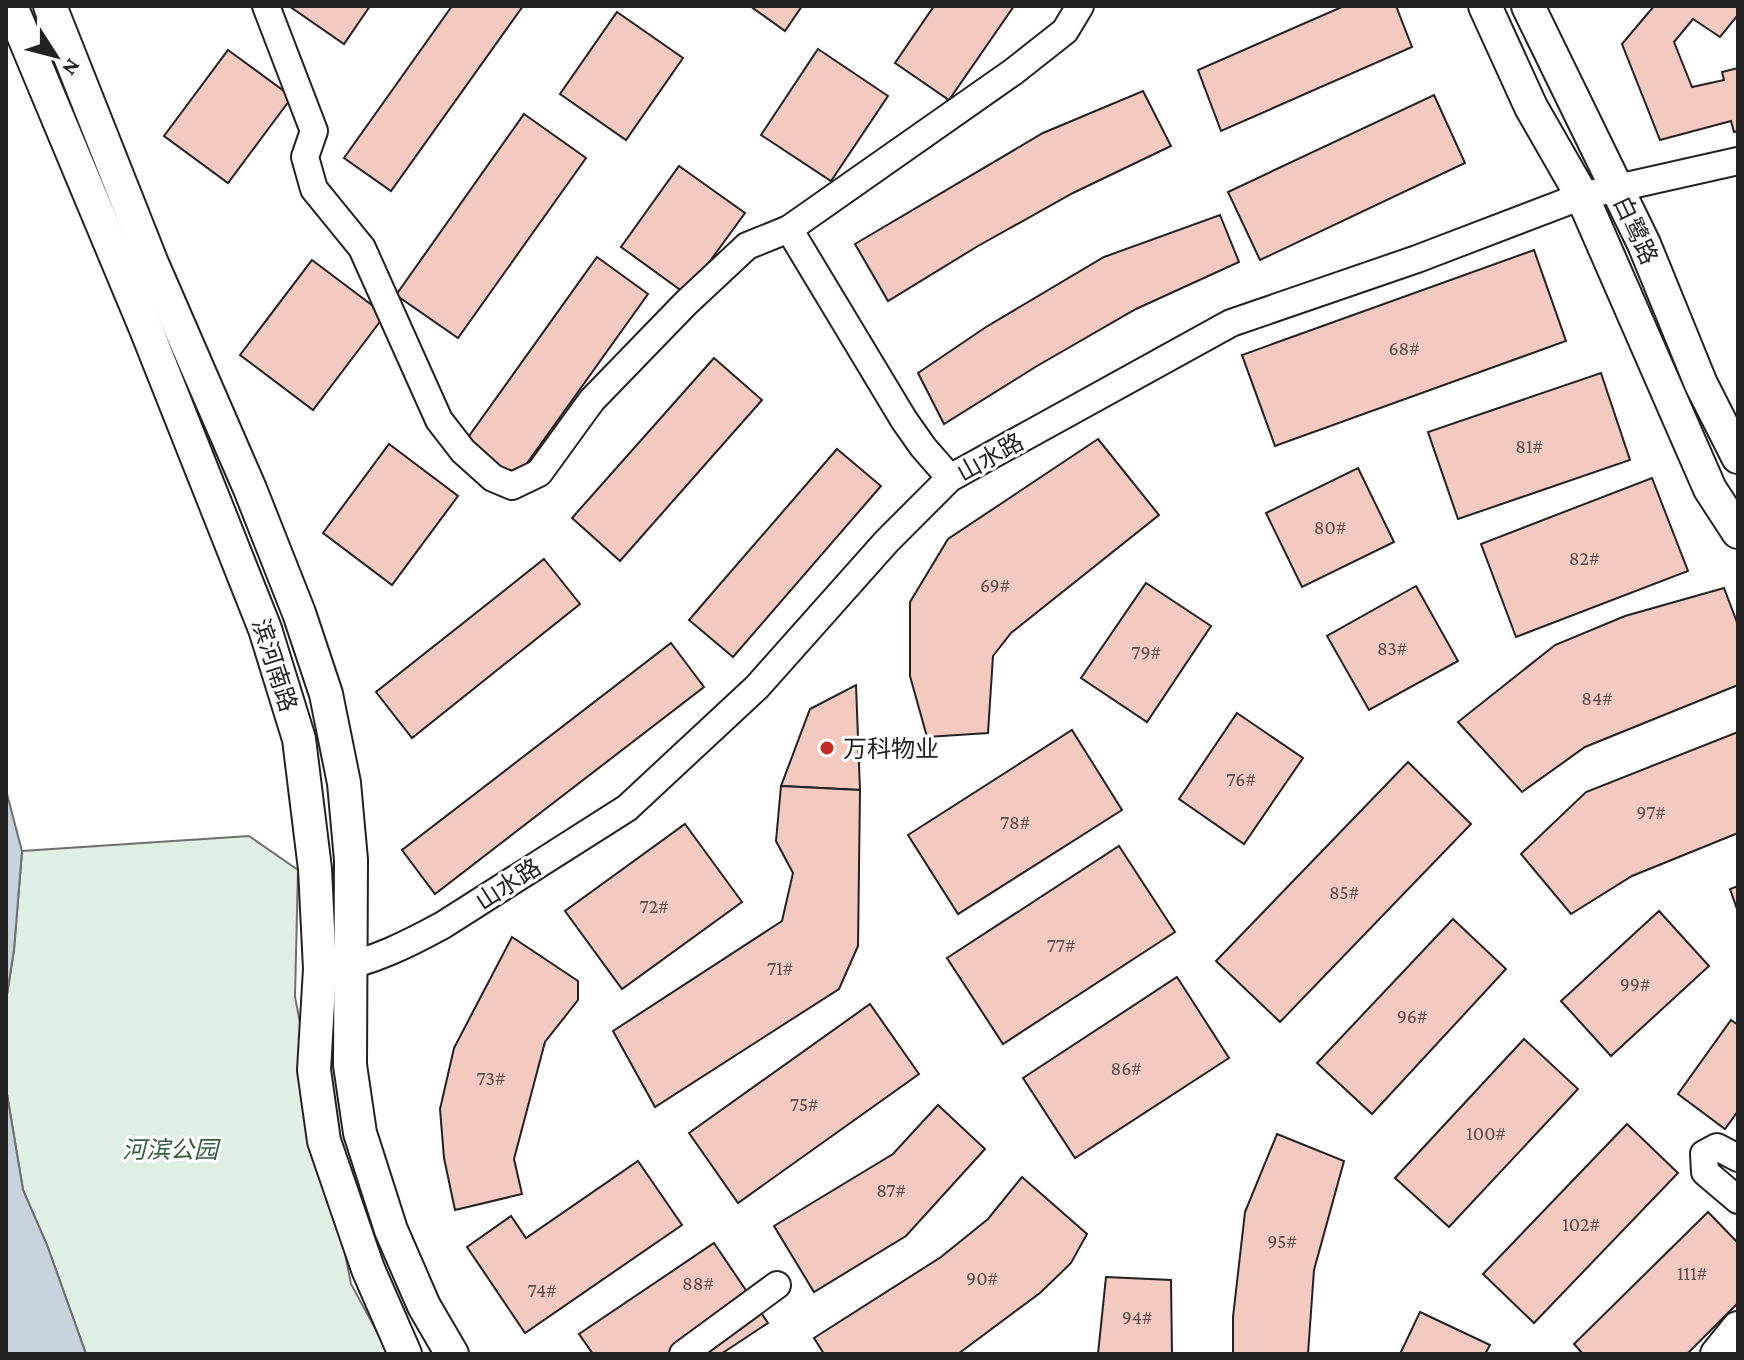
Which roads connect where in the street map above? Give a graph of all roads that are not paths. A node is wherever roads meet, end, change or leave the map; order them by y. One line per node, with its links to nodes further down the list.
1 (11, 6): 14 (street, 滨河南路)
2 (50, 6): 14 (street)
3 (266, 6): 10 (street)
4 (1080, 6): 10 (street)
5 (1485, 6): 9 (street, 白鹭路)
6 (1528, 6): 8 (street, 白鹭路)
7 (1738, 161): 8 (street, 山水路)
8 (1616, 187): 9 (street, 山水路); 11 (street, 白鹭路)
9 (1582, 196): 12 (street, 山水路); 13 (street, 白鹭路)
10 (789, 229): 12 (street)
11 (1738, 457)
12 (950, 478): 14 (street, 山水路)
13 (1738, 532)
14 (336, 967): 19 (street, 滨河南路); 20 (street)
15 (1738, 1158): 16 (street)
16 (1738, 1200)
17 (777, 1285): 21 (street)
18 (1738, 1328): 22 (street)
19 (405, 1354)
20 (452, 1354)
21 (683, 1354)
22 (1717, 1354)

